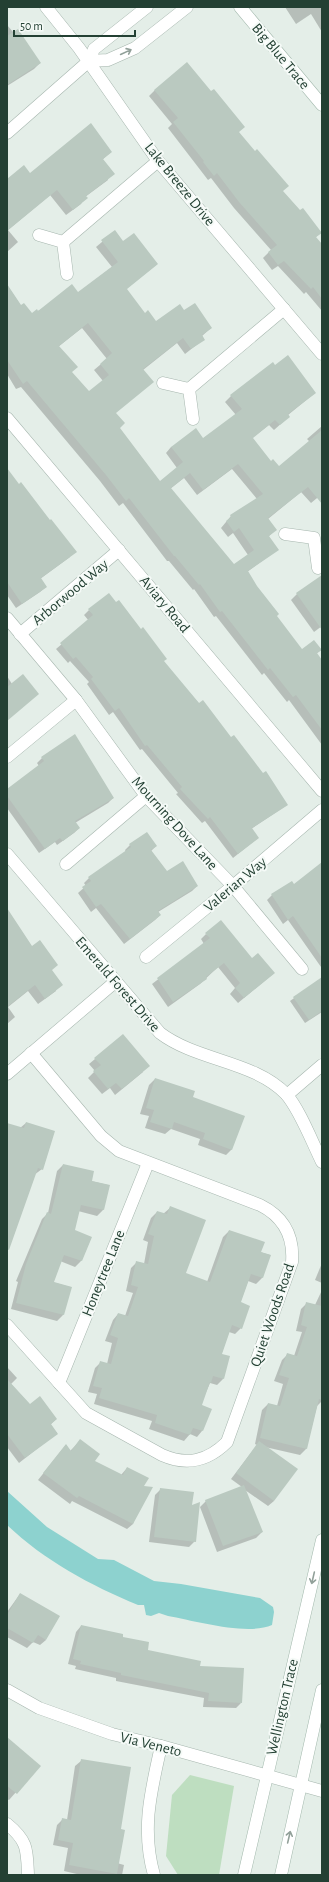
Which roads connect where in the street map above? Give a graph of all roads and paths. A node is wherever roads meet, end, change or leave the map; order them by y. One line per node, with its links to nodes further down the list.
1 (46, 7): 5 (street, Lake Breeze Drive)
2 (147, 7): 5 (street)
3 (187, 7): 5 (street, one-way to 3)
4 (240, 7): 6 (street, Big Blue Trace)
5 (88, 61): 7 (street); 8 (street, Lake Breeze Drive)
6 (322, 105)
7 (7, 134)
8 (158, 161): 10 (street); 12 (street, Lake Breeze Drive)
9 (38, 235): 10 (street)
10 (62, 242): 11 (street)
11 (67, 274)
12 (284, 309): 13 (street, Lake Breeze Drive); 15 (street)
13 (322, 354)
14 (163, 383): 15 (street)
15 (189, 389): 17 (street)
16 (7, 418): 20 (street, Aviary Road)
17 (193, 419)
18 (285, 534): 19 (street)
19 (318, 534): 21 (street)
20 (119, 550): 23 (street, Arborwood Way); 26 (street, Aviary Road)
21 (318, 568)
22 (7, 618): 23 (street, Mourning Dove Lane)
23 (20, 634): 24 (street, Mourning Dove Lane)
24 (76, 700): 25 (street); 27 (street, Mourning Dove Lane)
25 (7, 757)
26 (322, 791)
27 (146, 796): 30 (street); 31 (street, Mourning Dove Lane)
28 (322, 810): 31 (street, Valerian Way)
29 (7, 854): 34 (street, Emerald Forest Drive)
30 (66, 864)
31 (233, 886): 32 (street, Valerian Way); 33 (street, Mourning Dove Lane)
32 (146, 957)
33 (302, 969)
34 (115, 982): 35 (street); 38 (street, Emerald Forest Drive)
35 (31, 1053): 37 (street); 42 (street, Quiet Woods Road)
36 (322, 1065): 38 (street)
37 (7, 1074)
38 (287, 1095): 39 (street, Emerald Forest Drive)
39 (304, 1126): 40 (street, Emerald Forest Drive); 41 (street, Emerald Forest Drive)
40 (322, 1143)
41 (322, 1162)
42 (148, 1163): 44 (street, Honeytree Lane); 44 (street, Quiet Woods Road)
43 (7, 1325): 44 (street, Quiet Woods Road)
44 (59, 1383)
45 (322, 1540): 49 (street, Wellington Trace, one-way to 49)
46 (7, 1690): 48 (street, Via Veneto)
47 (322, 1690): 50 (street)
48 (161, 1746): 49 (street, Via Veneto); 54 (street)
49 (266, 1776): 50 (street, Via Veneto); 55 (street, Wellington Trace)
50 (301, 1785): 51 (street, Via Veneto); 56 (street, one-way to 50)
51 (322, 1790)
52 (7, 1824): 53 (street)
53 (28, 1875)
54 (154, 1875)
55 (244, 1875)
56 (281, 1875)

